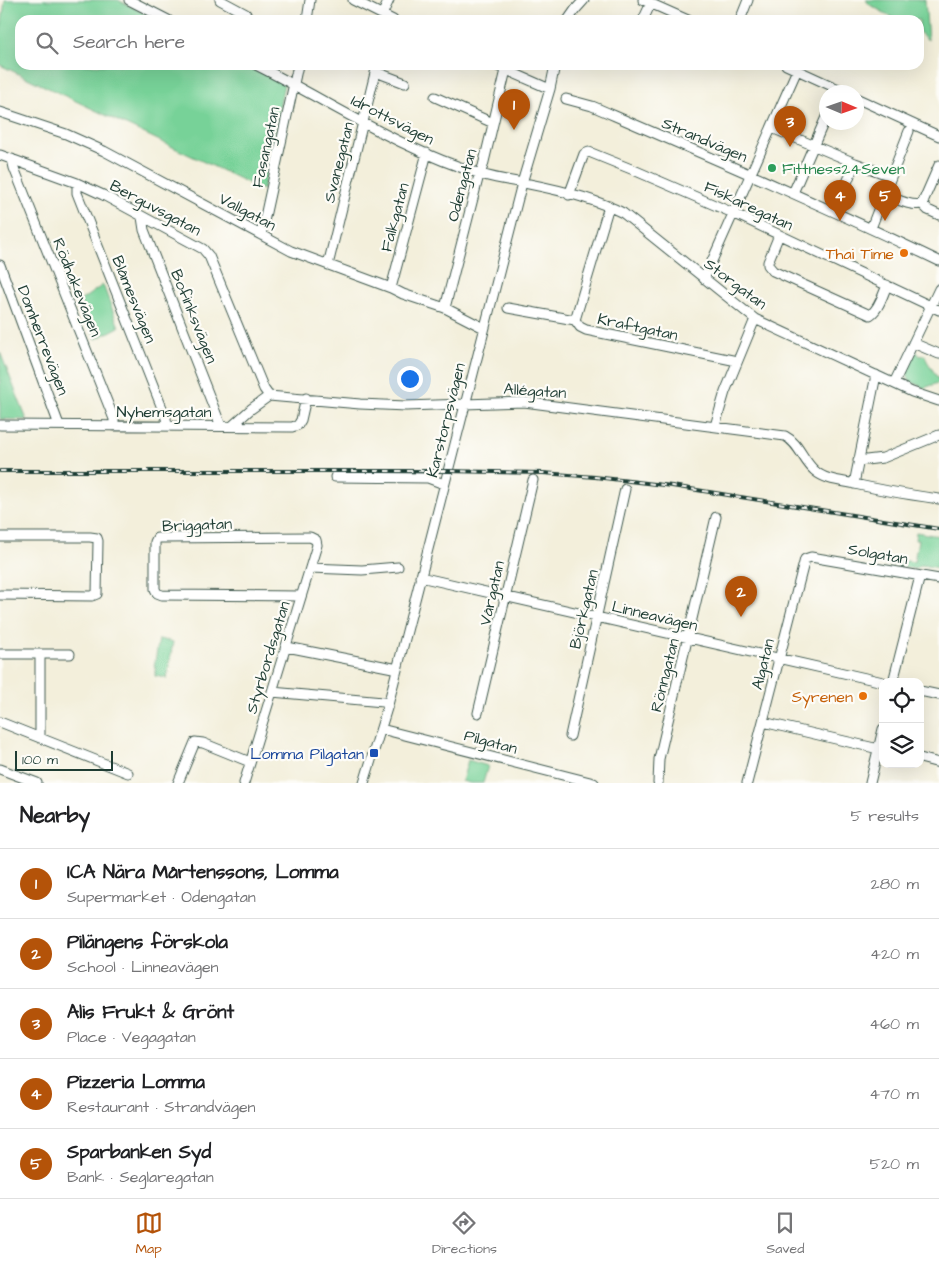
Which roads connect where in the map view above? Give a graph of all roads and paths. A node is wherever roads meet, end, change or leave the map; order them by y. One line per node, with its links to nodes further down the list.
1 (129, 0): 9 (street)
2 (220, 0): 10 (street)
3 (310, 0): 11 (street)
4 (353, 0): 12 (street)
5 (388, 0): 13 (street)
6 (584, 0): 14 (street)
7 (748, 0): 17 (street)
8 (647, 2): 15 (street); 16 (street)
9 (158, 15)
10 (243, 15)
11 (307, 15)
12 (382, 15)
13 (388, 15)
14 (572, 15)
15 (644, 15)
16 (677, 15)
17 (742, 15)
18 (266, 70): 26 (street, Idrottsvägen)
19 (297, 70): 26 (street, Fasangatan)
20 (377, 70): 33 (street, Svanegatan)
21 (381, 70): 25 (street)
22 (506, 70): 28 (street); 34 (street, Odengatan)
23 (554, 70): 28 (street, Karstorpsvägen)
24 (797, 70): 27 (street); 35 (street)
25 (404, 83)
26 (294, 84): 33 (street, Idrottsvägen); 60 (street, Fasangatan)
27 (830, 85)
28 (550, 89): 49 (street, Karstorpsvägen)
29 (435, 97): 34 (street)
30 (566, 99): 46 (street, Strandvägen)
31 (864, 102): 38 (street)
32 (0, 112): 60 (street, Vallgatan)
33 (364, 122): 40 (street, Idrottsvägen); 64 (street, Svanegatan)
34 (493, 123): 45 (street, Odengatan)
35 (772, 128): 39 (street); 46 (street)
36 (821, 130): 39 (street)
37 (909, 131): 47 (street)
38 (939, 136)
39 (814, 146): 43 (street); 50 (street)
40 (427, 154): 45 (street, Idrottsvägen); 67 (street, Falkgatan)
41 (0, 155): 42 (street, Berguvsgatan)
42 (12, 159): 48 (street, Berguvsgatan); 86 (street, Rödhakevägen)
43 (855, 163): 47 (street); 55 (street)
44 (939, 165): 53 (street)
45 (481, 174): 49 (street, Idrottsvägen); 69 (street, Odengatan)
46 (750, 174): 50 (street, Strandvägen); 56 (street)
47 (891, 176): 51 (street)
48 (76, 183): 58 (street, Berguvsgatan); 87 (street, Blåmesvägen)
49 (522, 183): 52 (street, Storgatan); 74 (street, Karstorpsvägen)
50 (793, 193): 55 (street, Strandvägen)
51 (884, 194): 53 (street); 59 (street)
52 (569, 195): 54 (street, Storgatan); 56 (street, Fiskaregatan)
53 (922, 204): 57 (street)
54 (610, 206): 65 (street, Storgatan); 73 (street)
55 (835, 212): 59 (street, Strandvägen)
56 (733, 214): 61 (street, Fiskaregatan); 65 (street)
57 (939, 215)
58 (142, 217): 80 (street, Berguvsgatan); 88 (street, Bofinksvägen)
59 (871, 228): 62 (street, Strandvägen)
60 (261, 236): 64 (street, Vallgatan)
61 (779, 236): 66 (street, Fiskaregatan); 66 (street)
62 (939, 261)
63 (0, 265): 85 (street, Domherrevägen)
64 (328, 265): 67 (street, Vallgatan)
65 (704, 279): 72 (street, Storgatan)
66 (887, 285): 71 (street, Fiskaregatan)
67 (391, 288): 69 (street, Vallgatan)
68 (939, 289): 71 (street)
69 (445, 308): 74 (street, Vallgatan)
70 (508, 308): 73 (street, Kraftgatan)
71 (935, 308): 75 (street)
72 (755, 319): 77 (street); 78 (street, Storgatan)
73 (575, 320): 77 (street, Kraftgatan)
74 (484, 328): 83 (street, Karstorpsvägen)
75 (913, 343): 76 (street); 79 (street)
76 (939, 354)
77 (737, 361): 90 (street)
78 (876, 375): 79 (street, Storgatan); 92 (street)
79 (894, 382): 82 (street, Storgatan)
80 (269, 396): 81 (street, Allégatan); 89 (street)
81 (306, 398): 83 (street, Allégatan); 89 (street, Nyhemsgatan)
82 (939, 401)
83 (465, 404): 90 (street, Allégatan); 95 (street, Karstorpsvägen)
84 (0, 425): 85 (street, Nyhemsgatan)
85 (59, 425): 86 (street, Nyhemsgatan)
86 (114, 426): 87 (street, Nyhemsgatan)
87 (167, 426): 88 (street, Nyhemsgatan)
88 (222, 426): 89 (street, Nyhemsgatan)
89 (232, 426)
90 (715, 426): 96 (street, Allégatan)
91 (939, 435): 92 (street)
92 (858, 462): 96 (street)
93 (335, 477): 95 (street)
94 (533, 480): 110 (street, Vårgatan)
95 (444, 484): 106 (street, Karstorpsvägen)
96 (854, 484): 98 (street)
97 (625, 489): 111 (street, Björkgatan)
98 (939, 499)
99 (716, 517): 112 (street, Rönngatan)
100 (0, 538): 108 (street)
101 (316, 540): 104 (street, Styrbordsgatan); 109 (street, Briggatan)
102 (811, 556): 105 (street, Solgatan); 117 (street, Algatan)
103 (398, 567): 104 (street)
104 (310, 568): 109 (street, Styrbordsgatan)
105 (920, 576): 107 (street, Solgatan); 119 (street)
106 (420, 577): 110 (street, Linneavägen); 128 (street, Karstorpsvägen)
107 (939, 579)
108 (0, 595)
109 (301, 596): 113 (street, Styrbordsgatan)
110 (506, 596): 111 (street, Linneavägen); 125 (street, Vårgatan)
111 (596, 616): 112 (street, Linneavägen); 129 (street, Björkgatan)
112 (689, 638): 117 (street, Linneavägen); 144 (street, Rönngatan)
113 (286, 646): 118 (street); 121 (street, Styrbordsgatan)
114 (0, 654): 115 (street)
115 (40, 654): 116 (street); 130 (street)
116 (70, 654)
117 (780, 658): 120 (street, Linneavägen); 127 (street, Algatan)
118 (393, 668)
119 (894, 678)
120 (879, 681)
121 (272, 692): 124 (street); 134 (street, Styrbordsgatan)
122 (924, 692): 123 (street)
123 (939, 695)
124 (383, 702)
125 (478, 712)
126 (0, 722): 130 (street)
127 (763, 722): 131 (street); 145 (street, Algatan)
128 (381, 729): 138 (street, Pilgatan); 142 (street, Karstorpsvägen)
129 (570, 736)
130 (40, 738): 137 (street)
131 (879, 749)
132 (879, 755): 146 (street)
133 (924, 759): 135 (street)
134 (250, 762): 140 (street); 141 (street, Styrbordsgatan)
135 (939, 763)
136 (0, 769): 139 (street)
137 (128, 773)
138 (556, 778): 143 (street, Pilgatan)
139 (37, 783)
140 (178, 783)
141 (244, 783)
142 (364, 783)
143 (594, 783)
144 (658, 783)
145 (747, 783)
146 (870, 783)

